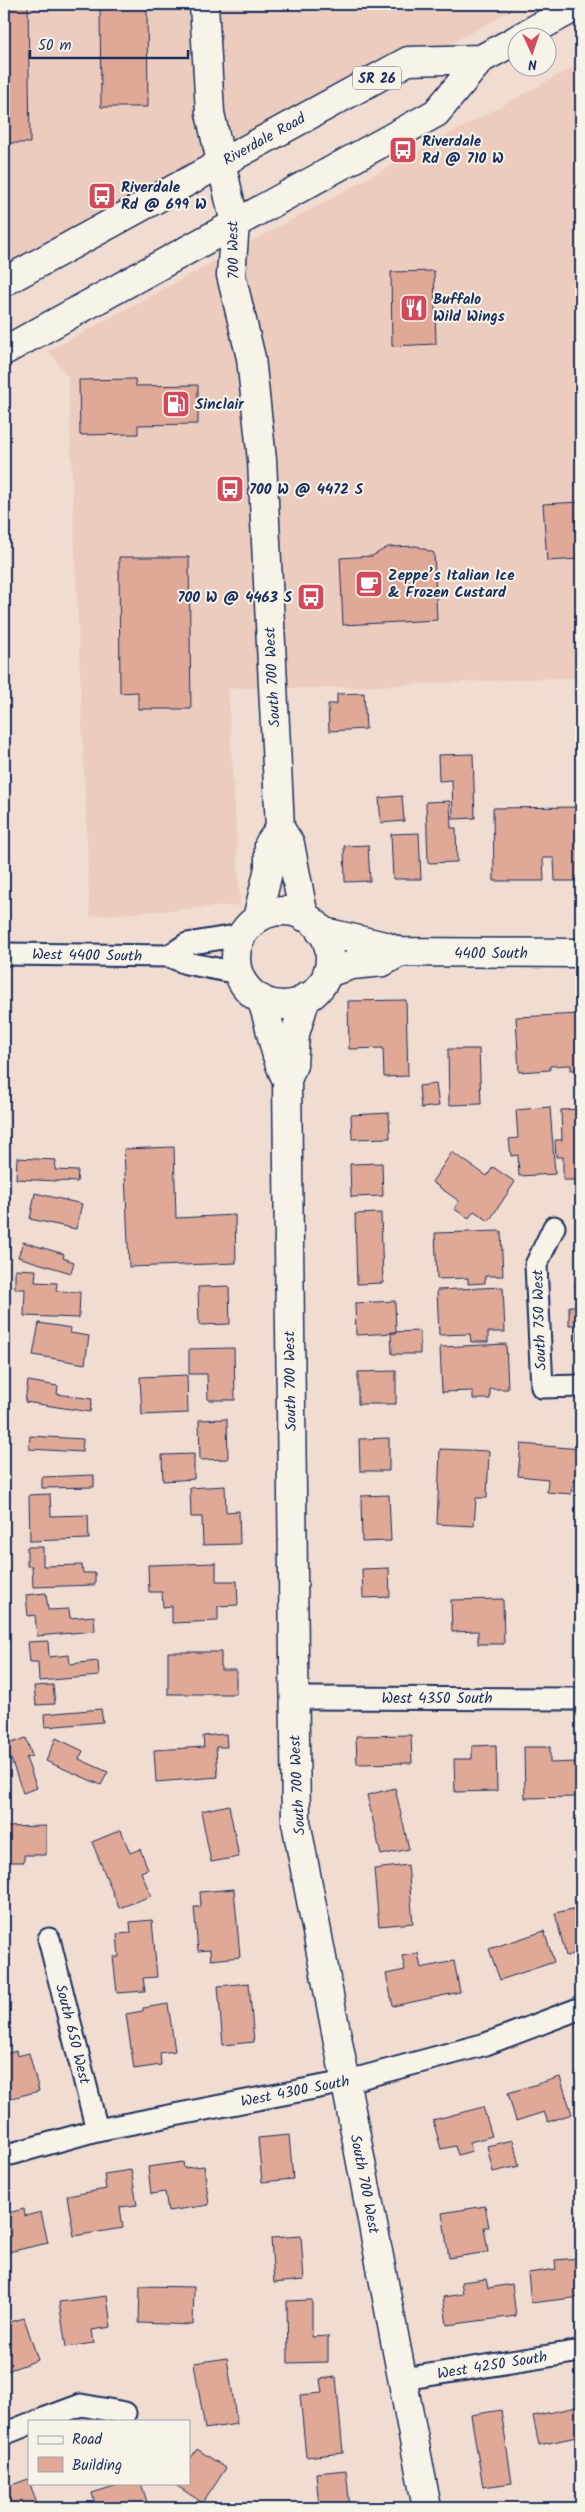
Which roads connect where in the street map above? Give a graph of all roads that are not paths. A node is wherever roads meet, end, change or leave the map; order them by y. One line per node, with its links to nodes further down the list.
1 (204, 4): 6 (street, 700 West)
2 (581, 4): 3 (street, Riverdale Road / SR 26)
3 (537, 28)
4 (508, 44): 5 (street, Riverdale Road / SR 26)
5 (481, 59): 6 (street, Riverdale Road / SR 26); 7 (street, Riverdale Road / SR 26)
6 (221, 163): 7 (street, 700 West); 8 (street, Riverdale Road / SR 26)
7 (235, 224): 9 (street, Riverdale Road / SR 26); 10 (street, 700 West)
8 (4, 282)
9 (4, 351)
10 (264, 496): 11 (street, South 700 West)
11 (280, 828): 12 (street, South 700 West); 13 (street)
12 (312, 924): 13 (street); 14 (street); 19 (street)
13 (249, 927): 17 (street); 18 (street)
14 (400, 952): 15 (street, 4400 South); 19 (street)
15 (581, 953)
16 (4, 954): 17 (street, West 4400 South)
17 (169, 956): 18 (street, West 4400 South)
18 (238, 973): 21 (street)
19 (327, 973): 20 (street)
20 (306, 998): 21 (street); 22 (street, South 700 West)
21 (261, 999): 22 (street, South 700 West)
22 (287, 1080): 25 (street, South 700 West)
23 (554, 1227): 24 (street, South 750 West)
24 (581, 1386)
25 (293, 1698): 26 (street, West 4350 South); 29 (street, South 700 West)
26 (581, 1698)
27 (49, 1939): 30 (street, South 650 West)
28 (581, 2008): 29 (street, West 4300 South)
29 (345, 2082): 30 (street, West 4300 South); 33 (street, South 700 West)
30 (97, 2130): 31 (street, West 4300 South)
31 (4, 2156)
32 (581, 2351): 33 (street, West 4250 South)
33 (403, 2379): 38 (street, South 700 West)
34 (125, 2413): 35 (street)
35 (41, 2420)
36 (28, 2424): 37 (street)
37 (4, 2434)
38 (427, 2508)

